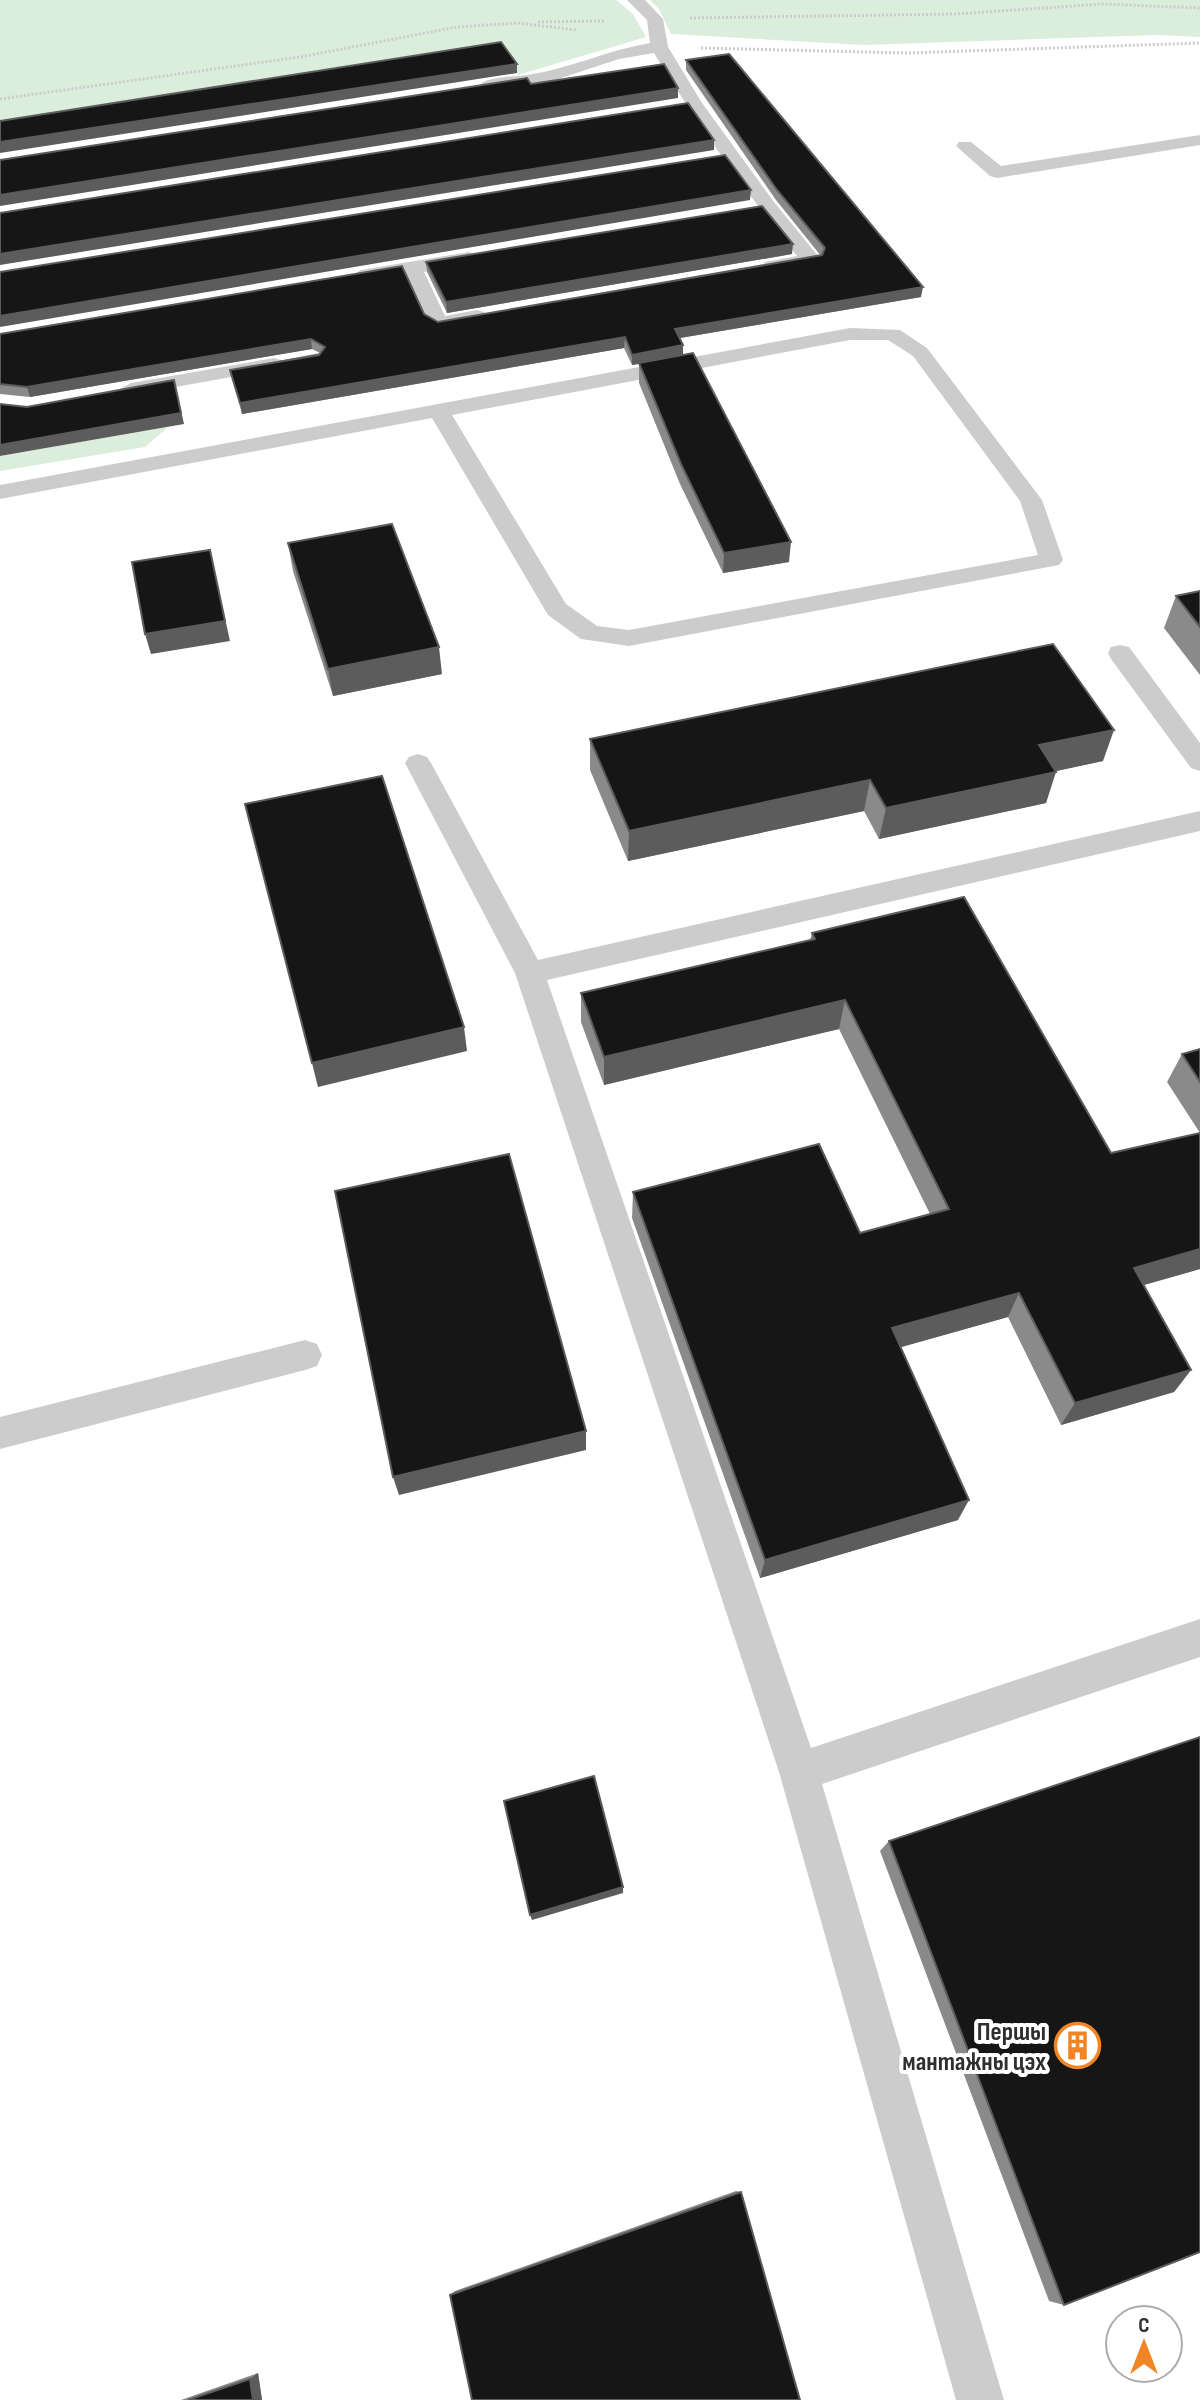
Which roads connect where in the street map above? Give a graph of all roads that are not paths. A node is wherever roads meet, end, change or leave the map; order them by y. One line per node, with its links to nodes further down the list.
1 (635, 0): 2 (lane)
2 (659, 47): 3 (lane); 6 (lane)
3 (470, 89)
4 (1200, 140): 5 (lane)
5 (965, 146)
6 (733, 155): 7 (lane); 10 (lane)
7 (702, 160)
8 (489, 255): 9 (lane)
9 (412, 268): 11 (lane); 12 (lane)
10 (749, 270)
11 (336, 281)
12 (500, 312)
13 (297, 360): 14 (lane)
14 (108, 393)
15 (440, 413): 15 (lane); 16 (lane)
16 (0, 492)
17 (1120, 653): 18 (lane)
18 (1200, 762)
19 (418, 763): 21 (lane)
20 (1200, 821): 21 (lane)
21 (530, 973): 25 (lane)
22 (305, 1355): 23 (lane)
23 (0, 1433)
24 (1200, 1638): 25 (lane)
25 (799, 1772): 26 (lane)
26 (980, 2400)

